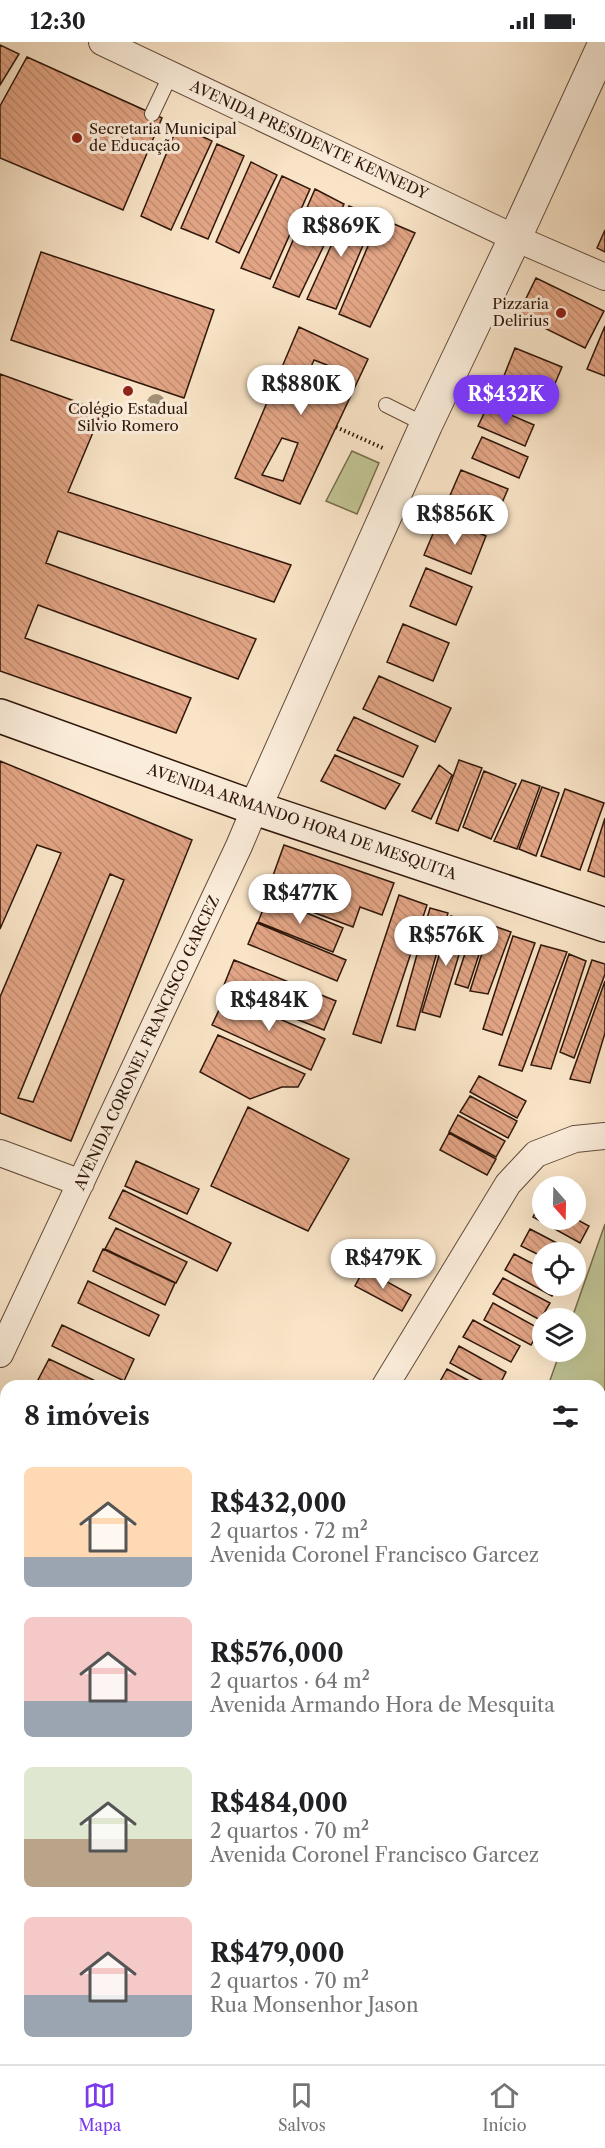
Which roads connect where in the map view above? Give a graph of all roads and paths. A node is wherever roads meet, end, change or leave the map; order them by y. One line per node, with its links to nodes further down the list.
1 (102, 42): 3 (street, AVENIDA PRESIDENTE KENNEDY)
2 (605, 42): 5 (street, AVENIDA CORONEL FRANCISCO GARCEZ)
3 (171, 74): 4 (lane); 5 (street, AVENIDA PRESIDENTE KENNEDY)
4 (152, 114)
5 (516, 238): 6 (street, AVENIDA PRESIDENTE KENNEDY); 8 (street, AVENIDA CORONEL FRANCISCO GARCEZ)
6 (605, 277)
7 (386, 405): 8 (lane)
8 (426, 425): 10 (street, AVENIDA CORONEL FRANCISCO GARCEZ)
9 (336, 427): 10 (path)
10 (409, 462): 12 (street, AVENIDA CORONEL FRANCISCO GARCEZ)
11 (0, 716): 12 (main road, AVENIDA ARMANDO HORA DE MESQUITA)
12 (255, 807): 13 (main road, AVENIDA ARMANDO HORA DE MESQUITA); 16 (street, AVENIDA CORONEL FRANCISCO GARCEZ)
13 (605, 925)
14 (605, 1136): 18 (street)
15 (0, 1153): 16 (street)
16 (81, 1183): 17 (street, AVENIDA CORONEL FRANCISCO GARCEZ)
17 (0, 1354)
18 (389, 1380)

